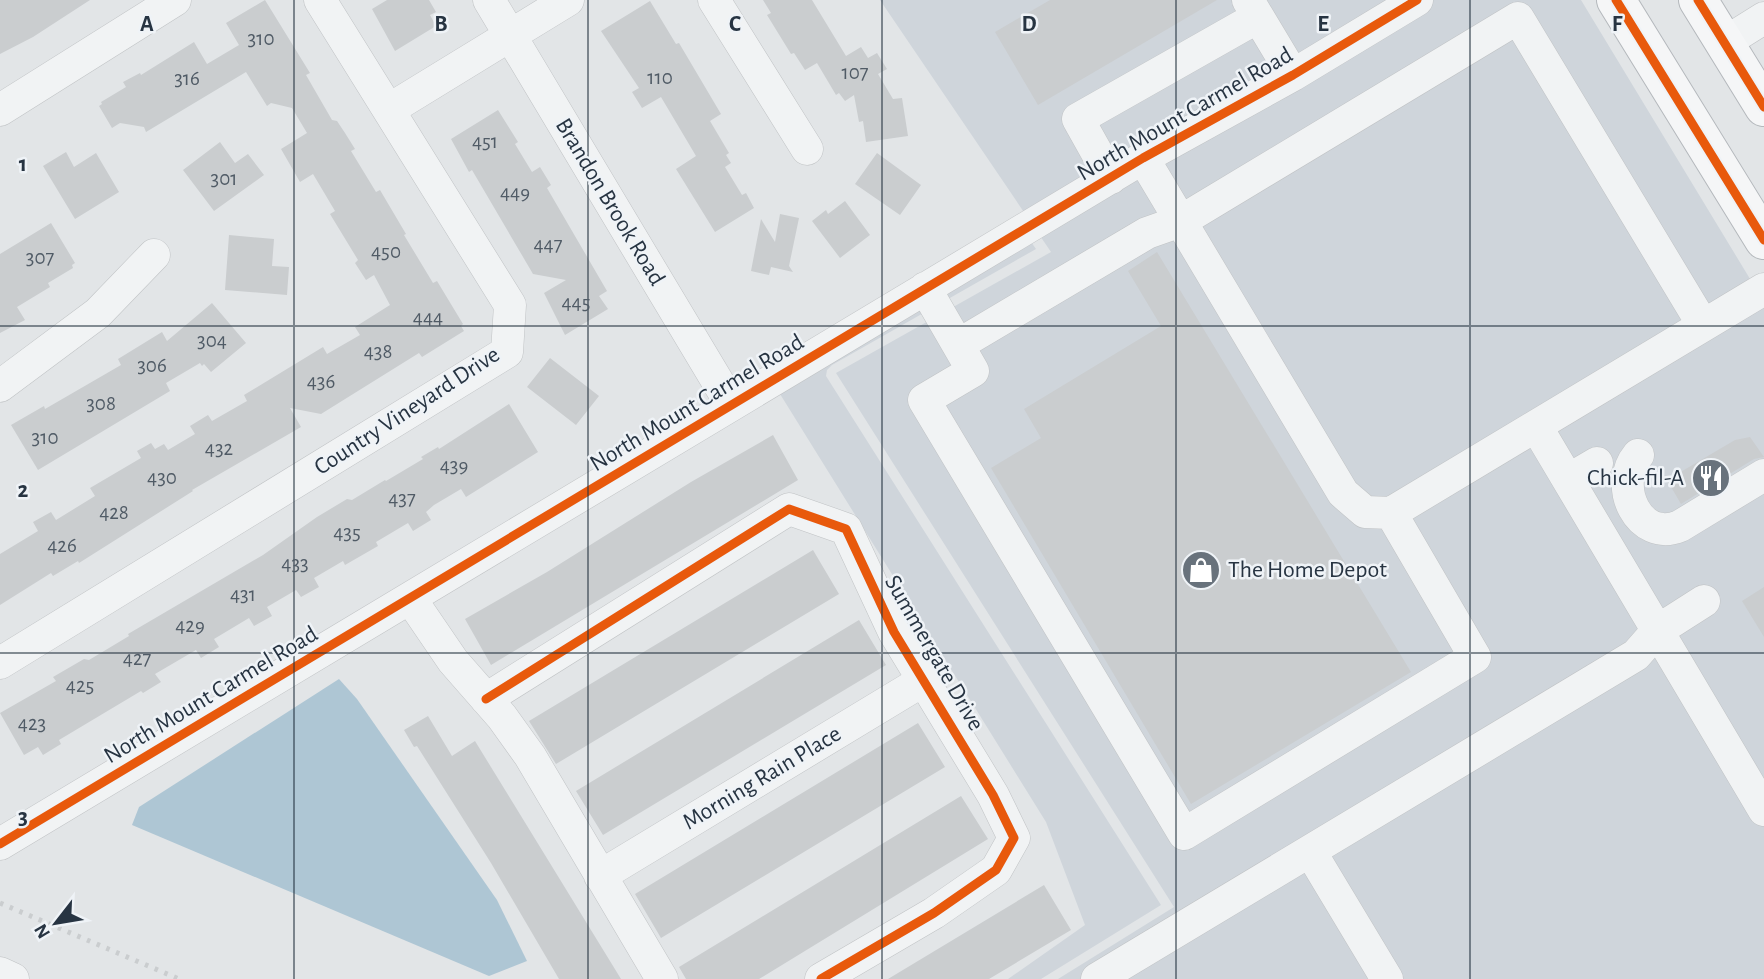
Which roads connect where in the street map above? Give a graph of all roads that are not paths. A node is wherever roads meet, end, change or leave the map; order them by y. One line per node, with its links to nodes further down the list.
1 (175, 0): 16 (street)
2 (320, 0): 15 (street, Country Vineyard Drive)
3 (489, 0): 11 (street, Brandon Brook Road)
4 (568, 0): 11 (street)
5 (714, 0): 17 (street)
6 (1616, 0): 21 (highway)
7 (1698, 0): 12 (highway)
8 (1402, 4): 13 (street, North Mount Carmel Road)
9 (1253, 8): 13 (street); 19 (street)
10 (1764, 18): 12 (street)
11 (510, 36): 15 (street); 28 (street, Brandon Brook Road)
12 (1724, 43): 14 (highway)
13 (1293, 75): 18 (street, North Mount Carmel Road)
14 (1764, 107)
15 (390, 109): 38 (street, Country Vineyard Drive)
16 (0, 110)
17 (807, 149)
18 (1143, 158): 19 (street, North Mount Carmel Road); 20 (street)
19 (1111, 178): 23 (street, North Mount Carmel Road)
20 (1181, 221): 25 (street); 26 (street); 34 (street)
21 (1764, 240)
22 (154, 254): 27 (street)
23 (925, 288): 26 (street); 28 (street, North Mount Carmel Road)
24 (1764, 289): 25 (street)
25 (1703, 325): 29 (street)
26 (958, 345): 34 (street)
27 (0, 386)
28 (731, 404): 35 (street, North Mount Carmel Road)
29 (1536, 426): 33 (street); 34 (street)
30 (1637, 455): 32 (street)
31 (1597, 464): 33 (street)
32 (1764, 475)
33 (1568, 480): 37 (street)
34 (1391, 513)
35 (410, 598): 40 (street); 42 (street, North Mount Carmel Road)
36 (1704, 601): 37 (street)
37 (1657, 631): 41 (street); 43 (street)
38 (0, 663)
39 (924, 680): 40 (street, Summergate Drive); 44 (street, Morning Rain Place); 48 (street, Summergate Drive)
40 (486, 699): 44 (street)
41 (1764, 810)
42 (0, 844)
43 (1310, 851): 49 (street); 50 (street)
44 (600, 876): 47 (street)
45 (0, 973): 46 (street)
46 (13, 979)
47 (662, 979)
48 (821, 979)
49 (1097, 979)
50 (1387, 979)

